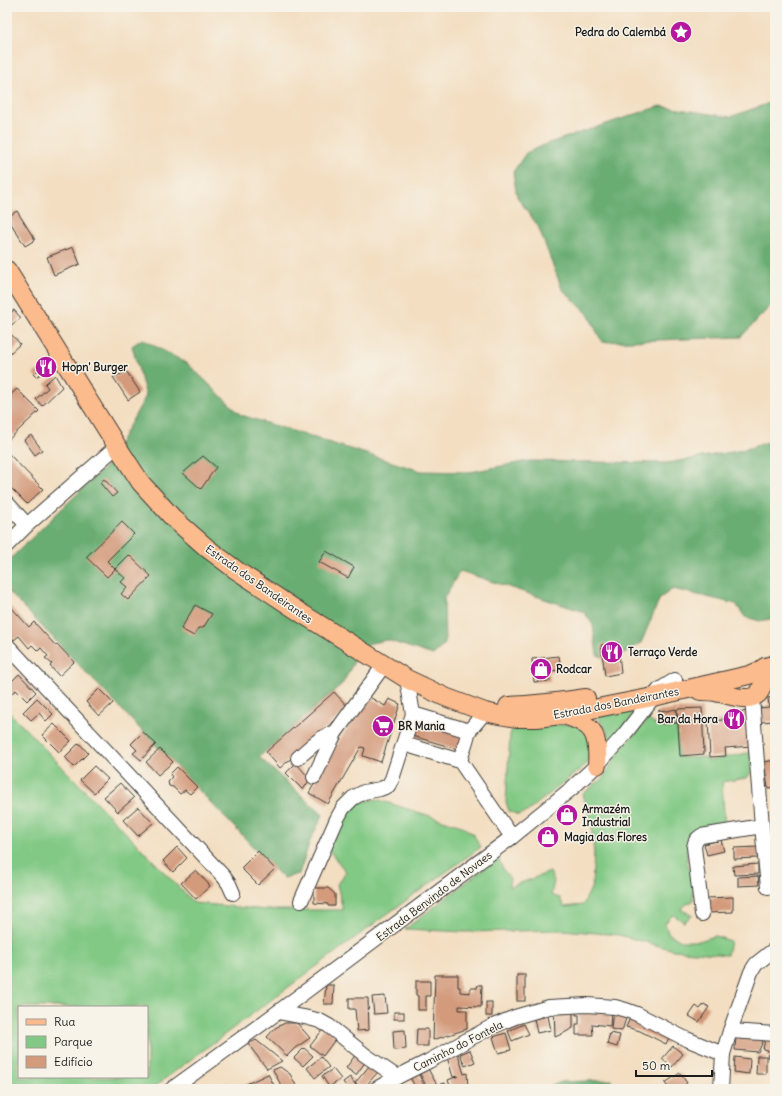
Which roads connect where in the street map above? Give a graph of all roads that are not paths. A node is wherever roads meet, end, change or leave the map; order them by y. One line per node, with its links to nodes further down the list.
1 (7, 270): 2 (main road, Estrada dos Bandeirantes)
2 (116, 446): 4 (street); 7 (main road, Estrada dos Bandeirantes)
3 (7, 503): 4 (street)
4 (28, 525): 5 (street)
5 (7, 546)
6 (7, 645): 27 (street)
7 (384, 665): 9 (main road, Estrada dos Bandeirantes); 18 (street)
8 (770, 665): 10 (main road, Estrada dos Bandeirantes); 12 (main road)
9 (407, 679): 13 (main road, Estrada dos Bandeirantes); 15 (street)
10 (681, 685): 11 (main road, Estrada dos Bandeirantes); 12 (main road); 13 (main road, Estrada dos Bandeirantes)
11 (653, 697): 16 (main road, Estrada dos Bandeirantes); 22 (street, Estrada Benvindo de Novaes)
12 (752, 698): 24 (street)
13 (466, 704): 14 (main road, Estrada dos Bandeirantes)
14 (485, 712): 16 (main road, Estrada dos Bandeirantes); 17 (street)
15 (414, 714): 17 (street); 19 (street)
16 (562, 715): 22 (main road)
17 (469, 731): 21 (street)
18 (335, 733): 20 (street); 23 (street)
19 (404, 744): 21 (street); 28 (street)
20 (298, 758)
21 (460, 761): 25 (street)
22 (597, 765): 25 (street, Estrada Benvindo de Novaes)
23 (314, 777)
24 (762, 826): 26 (street); 29 (street)
25 (512, 837): 31 (street, Estrada Benvindo de Novaes)
26 (768, 887)
27 (233, 893)
28 (301, 901)
29 (702, 914)
30 (775, 949): 32 (street)
31 (278, 1012): 35 (street); 36 (street, Estrada Benvindo de Novaes)
32 (730, 1031): 33 (street); 34 (street)
33 (775, 1034)
34 (723, 1054): 35 (street, Caminho do Fontela); 38 (street)
35 (397, 1076): 37 (street, Caminho do Fontela)
36 (172, 1089)
37 (376, 1089)
38 (721, 1089)

